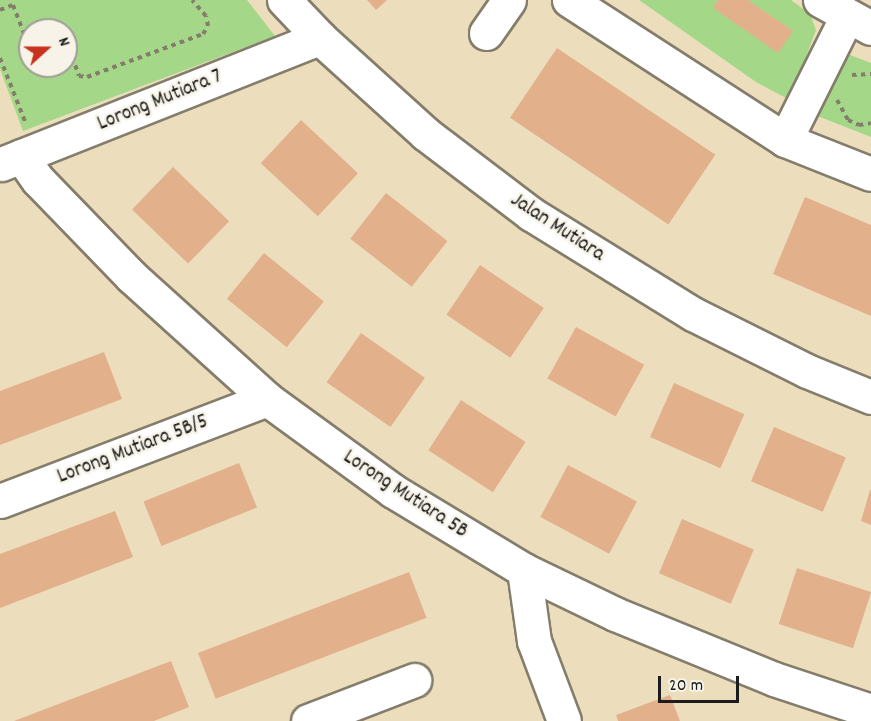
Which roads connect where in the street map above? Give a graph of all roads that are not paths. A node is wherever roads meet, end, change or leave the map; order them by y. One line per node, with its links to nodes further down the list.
1 (284, 0): 6 (street, Jalan Mutiara)
2 (509, 0): 5 (street)
3 (569, 0): 7 (street)
4 (846, 15): 7 (street)
5 (486, 33)
6 (320, 38): 8 (street, Lorong Mutiara 7); 10 (street, Jalan Mutiara)
7 (785, 140): 9 (street)
8 (19, 157): 11 (street, Lorong Mutiara 5B)
9 (871, 174)
10 (871, 397)
11 (267, 399): 12 (street, Lorong Mutiara 5B/5); 13 (street, Lorong Mutiara 5B)
12 (0, 501)
13 (524, 570): 15 (street, Lorong Mutiara 5B); 17 (street)
14 (414, 680): 16 (street)
15 (871, 711)
16 (308, 721)
17 (564, 721)

